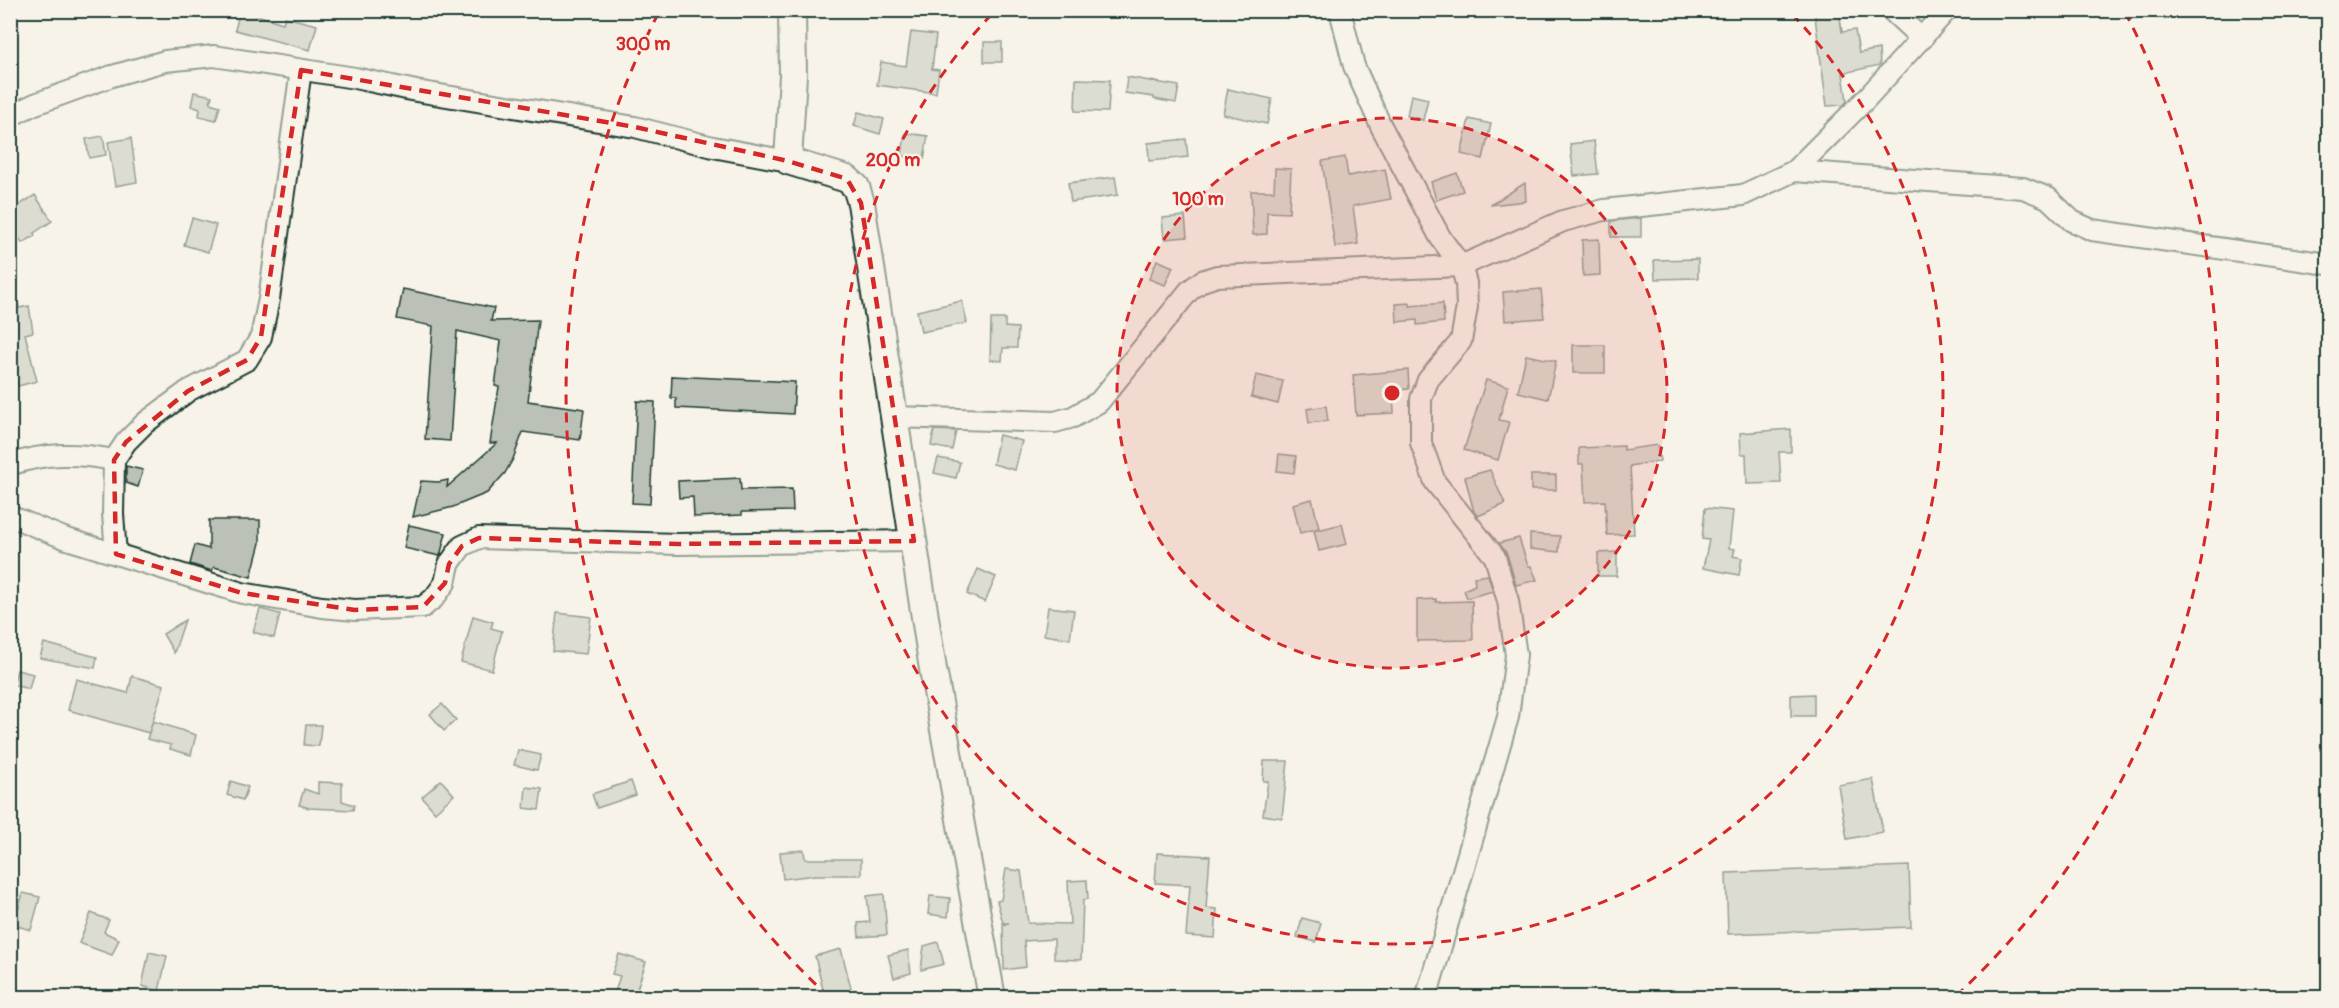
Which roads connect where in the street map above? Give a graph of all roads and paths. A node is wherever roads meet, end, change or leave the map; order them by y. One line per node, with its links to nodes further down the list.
1 (792, 10): 8 (street)
2 (1340, 10): 11 (street)
3 (1891, 10): 5 (street)
4 (1947, 10): 5 (street)
5 (1923, 39): 9 (street)
6 (301, 70): 7 (street); 8 (street); 13 (street)
7 (10, 116)
8 (788, 161): 12 (street)
9 (1794, 171): 10 (street); 11 (street)
10 (2328, 264)
11 (1461, 267): 12 (street); 19 (street)
12 (894, 417): 16 (street)
13 (114, 460): 14 (street); 17 (street)
14 (10, 465)
15 (10, 516): 17 (street)
16 (914, 541): 17 (street); 18 (street)
17 (116, 554)
18 (992, 998)
19 (1426, 998)

